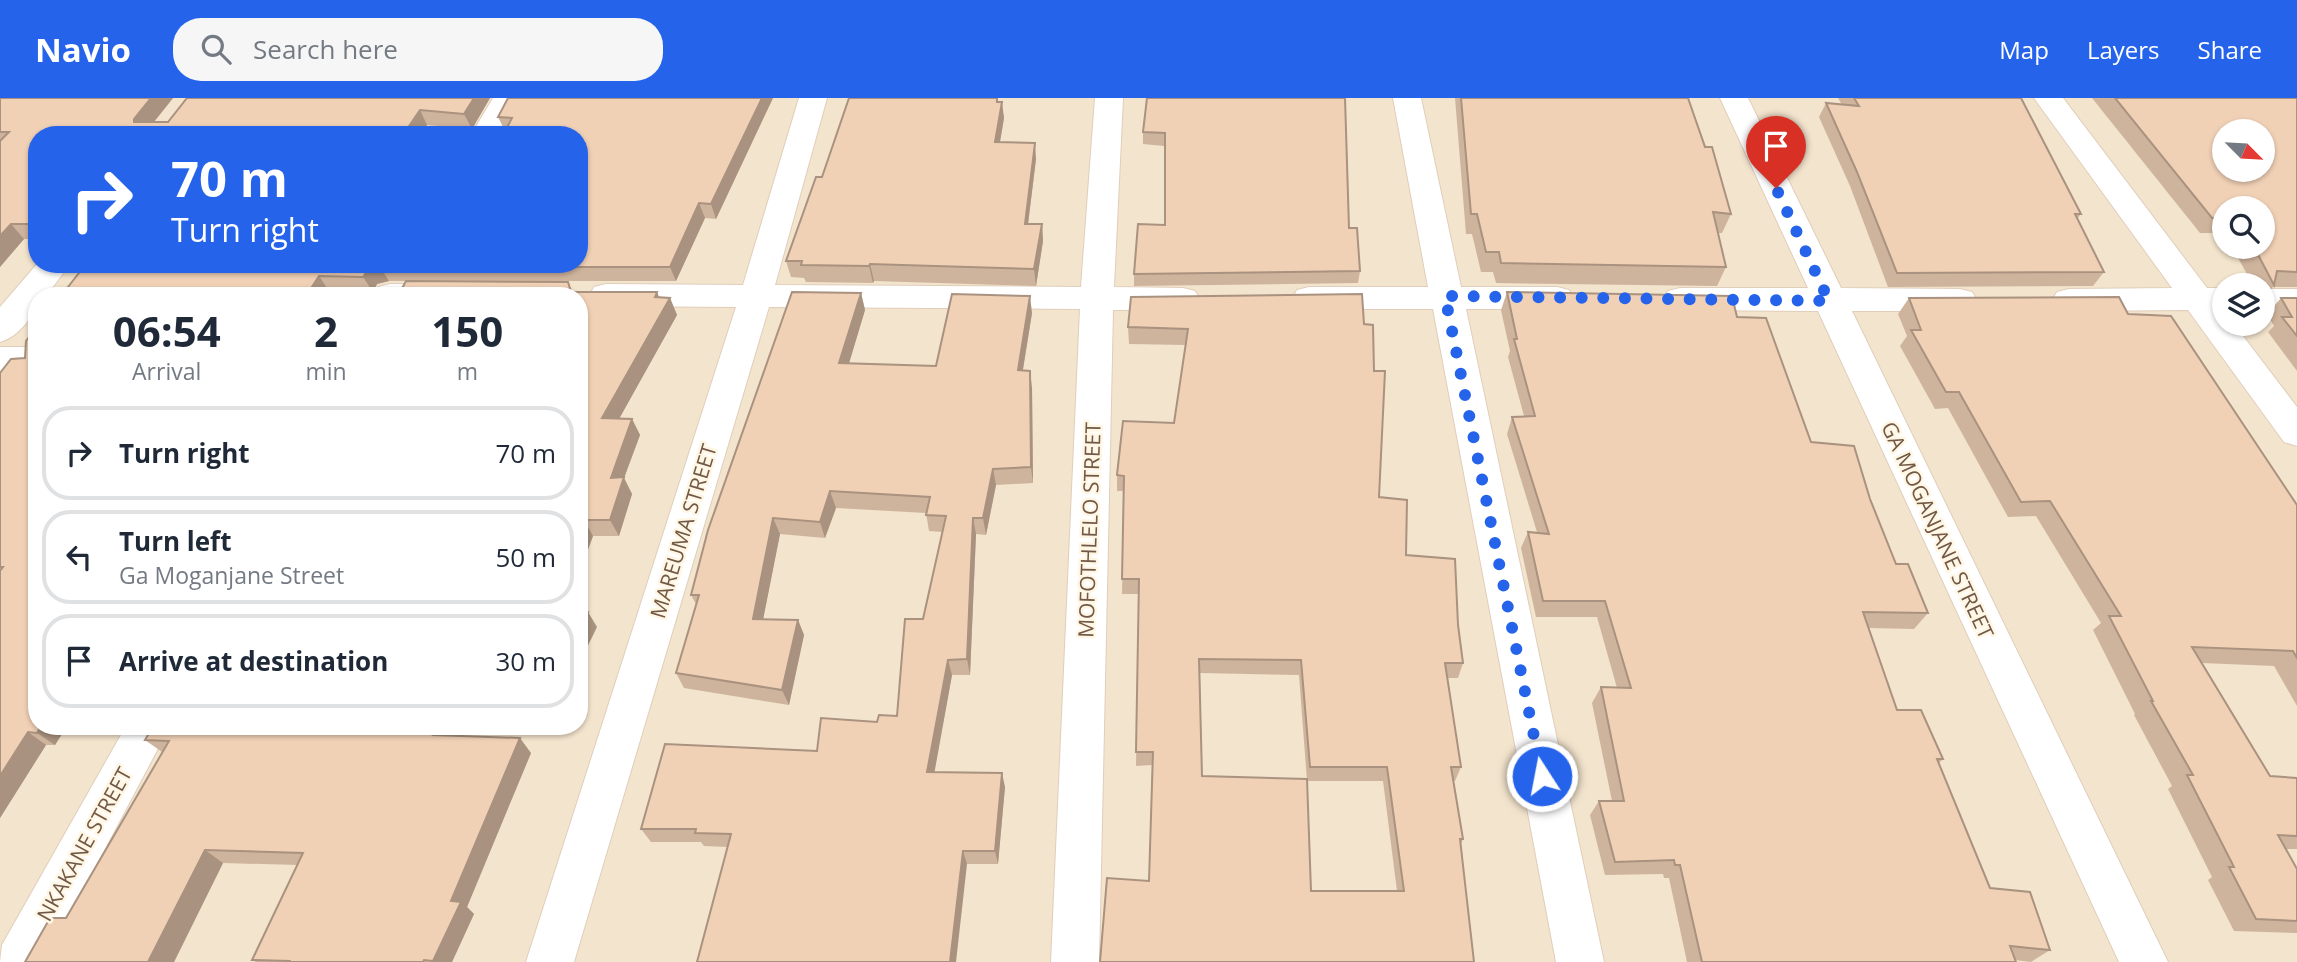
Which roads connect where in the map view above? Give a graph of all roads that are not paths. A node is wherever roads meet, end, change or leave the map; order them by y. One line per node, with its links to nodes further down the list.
1 (507, 98): 7 (street)
2 (813, 98): 11 (street, MAREUMA STREET)
3 (1109, 98): 19 (street, MOFOTHLELO STREET)
4 (1407, 98): 13 (street)
5 (1734, 98): 24 (street, GA MOGANJANE STREET)
6 (2048, 98): 18 (street)
7 (490, 126)
8 (47, 273): 9 (street)
9 (35, 287)
10 (588, 295): 11 (street)
11 (756, 295): 19 (street); 31 (street, MAREUMA STREET)
12 (28, 296): 25 (street)
13 (1445, 296): 14 (street); 15 (street); 33 (street)
14 (1278, 298)
15 (1582, 298)
16 (1208, 299): 19 (street)
17 (1651, 299): 24 (street)
18 (2211, 299): 21 (street); 28 (street)
19 (1097, 300): 32 (street, MOFOTHLELO STREET)
20 (1993, 300): 24 (street)
21 (2034, 300)
22 (2275, 300): 23 (street)
23 (2297, 300)
24 (1829, 301): 34 (street, GA MOGANJANE STREET)
25 (0, 330)
26 (0, 359): 27 (street)
27 (28, 359)
28 (2297, 433)
29 (144, 735): 30 (street, NKAKANE STREET)
30 (19, 962)
31 (550, 962)
32 (1075, 962)
33 (1580, 962)
34 (2144, 962)

